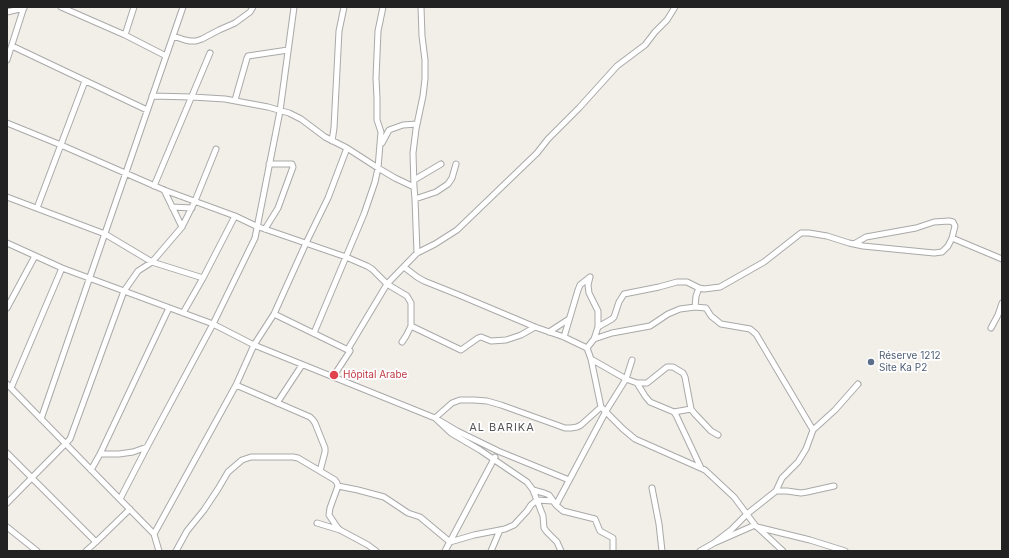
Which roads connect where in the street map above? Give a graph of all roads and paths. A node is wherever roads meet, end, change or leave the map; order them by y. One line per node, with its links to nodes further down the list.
1 (24, 7): 11 (street); 14 (street)
2 (61, 7): 12 (street)
3 (134, 7): 12 (street)
4 (183, 7): 13 (street)
5 (253, 7): 13 (street)
6 (294, 7): 15 (street)
7 (344, 7): 27 (street)
8 (383, 7): 29 (street)
9 (421, 7): 26 (street)
10 (675, 7): 56 (street)
11 (7, 12)
12 (125, 35): 17 (street)
13 (172, 36): 17 (street)
14 (12, 46): 18 (street); 19 (street)
15 (288, 50): 22 (street); 24 (street)
16 (210, 53): 21 (street)
17 (166, 56): 20 (street)
18 (7, 60)
19 (85, 81): 23 (street); 28 (street)
20 (152, 96): 21 (street); 23 (street)
21 (192, 96): 22 (street); 38 (street)
22 (235, 100): 24 (street)
23 (147, 110): 36 (street)
24 (280, 111): 27 (street); 32 (street)
25 (7, 123): 28 (street)
26 (417, 124): 29 (street); 37 (street)
27 (332, 141): 30 (street)
28 (61, 145): 36 (street); 45 (street)
29 (380, 145): 35 (street)
30 (347, 148): 35 (street); 54 (street)
31 (216, 149): 43 (street)
32 (269, 164): 48 (street); 50 (street)
33 (441, 164): 37 (street)
34 (456, 164): 42 (street)
35 (378, 168): 39 (street); 59 (street)
36 (126, 173): 38 (street); 51 (street)
37 (414, 180): 39 (street)
38 (154, 186): 40 (street)
39 (414, 187): 42 (street)
40 (164, 190): 43 (street); 44 (street)
41 (7, 197): 45 (street)
42 (415, 199): 56 (street)
43 (195, 201): 46 (street); 47 (street)
44 (172, 207): 46 (street); 49 (street)
45 (37, 208): 51 (street)
46 (192, 208): 49 (street)
47 (235, 216): 48 (street); 66 (street)
48 (256, 226): 50 (street); 77 (street)
49 (182, 227): 61 (street)
50 (265, 229): 54 (street)
51 (104, 234): 58 (street); 65 (street)
52 (952, 238): 55 (street); 55 (street); 60 (street)
53 (7, 243): 57 (street)
54 (306, 243): 59 (street); 75 (street)
55 (854, 244): 68 (street)
56 (417, 253): 62 (street)
57 (35, 256): 63 (street); 72 (street)
58 (143, 257): 61 (street); 64 (street)
59 (346, 257): 67 (street); 83 (street)
60 (1002, 259)
61 (152, 262): 64 (street); 66 (street)
62 (404, 267): 67 (street); 79 (street)
63 (62, 268): 65 (street); 98 (street)
64 (141, 269): 69 (street)
65 (89, 278): 69 (street); 105 (street)
66 (203, 278): 74 (street)
67 (387, 284): 78 (street); 89 (street)
68 (699, 288): 71 (street); 80 (street)
69 (124, 291): 73 (street); 108 (street)
70 (1002, 302): 81 (street)
71 (695, 307): 85 (street); 106 (street)
72 (7, 308)
73 (169, 308): 74 (street); 113 (street)
74 (183, 313): 77 (street)
75 (274, 314): 83 (street); 87 (street)
76 (569, 319): 80 (street); 82 (street); 84 (street)
77 (213, 324): 87 (street); 109 (street)
78 (411, 326): 79 (street); 86 (street)
79 (535, 327): 82 (street)
80 (598, 327): 85 (street)
81 (991, 328)
82 (549, 332): 84 (street)
83 (314, 333): 89 (street)
84 (564, 337): 88 (street)
85 (594, 339): 88 (street)
86 (402, 342)
87 (254, 345): 92 (street); 97 (street)
88 (587, 348): 90 (street)
89 (350, 351): 93 (street)
90 (591, 359): 94 (street); 100 (street)
91 (632, 360): 94 (street)
92 (302, 365): 93 (street); 99 (street)
93 (333, 377): 104 (street)
94 (626, 379): 95 (street); 102 (street)
95 (637, 383): 101 (street); 103 (street)
96 (858, 384): 106 (street)
97 (236, 385): 99 (street); 137 (street)
98 (9, 386): 105 (street)
99 (277, 403): 118 (street)
100 (601, 407): 102 (street); 104 (street)
101 (691, 409): 103 (street); 107 (street)
102 (606, 411): 116 (street); 120 (street)
103 (674, 412): 116 (street)
104 (435, 418): 110 (street); 115 (street)
105 (41, 419): 108 (street)
106 (813, 430): 125 (street)
107 (718, 435)
108 (66, 445): 117 (street); 119 (street)
109 (147, 447): 111 (street); 114 (street)
110 (498, 451): 115 (street); 120 (street)
111 (133, 452): 113 (street); 114 (street)
112 (7, 453): 119 (street)
113 (100, 454): 117 (street)
114 (142, 455): 126 (street)
115 (494, 459): 124 (street); 139 (street)
116 (701, 468): 131 (street)
117 (91, 470): 126 (street)
118 (320, 472): 121 (street); 144 (street)
119 (32, 478): 128 (street); 138 (street)
120 (570, 480): 129 (street)
121 (338, 486): 135 (street); 139 (street)
122 (834, 486): 125 (street)
123 (652, 488): 150 (street)
124 (532, 490): 127 (street); 129 (street)
125 (776, 491): 131 (street)
126 (120, 499): 130 (street)
127 (537, 500): 129 (street); 136 (street); 148 (street)
128 (7, 503)
129 (555, 503): 149 (street)
130 (130, 509): 137 (street); 138 (street)
131 (747, 514): 133 (street); 140 (street)
132 (318, 523): 135 (street)
133 (756, 526): 140 (street); 152 (street); 153 (street)
134 (7, 527): 141 (street)
135 (340, 530): 145 (street)
136 (500, 530): 139 (street); 147 (street)
137 (154, 534): 143 (street)
138 (96, 542): 142 (street)
139 (450, 542): 146 (street)
140 (714, 543): 151 (street)
141 (35, 550)
142 (86, 551)
143 (159, 551)
144 (176, 551)
145 (376, 551)
146 (445, 551)
147 (491, 551)
148 (561, 551)
149 (613, 551)
150 (662, 551)
151 (700, 551)
152 (783, 551)
153 (845, 551)

